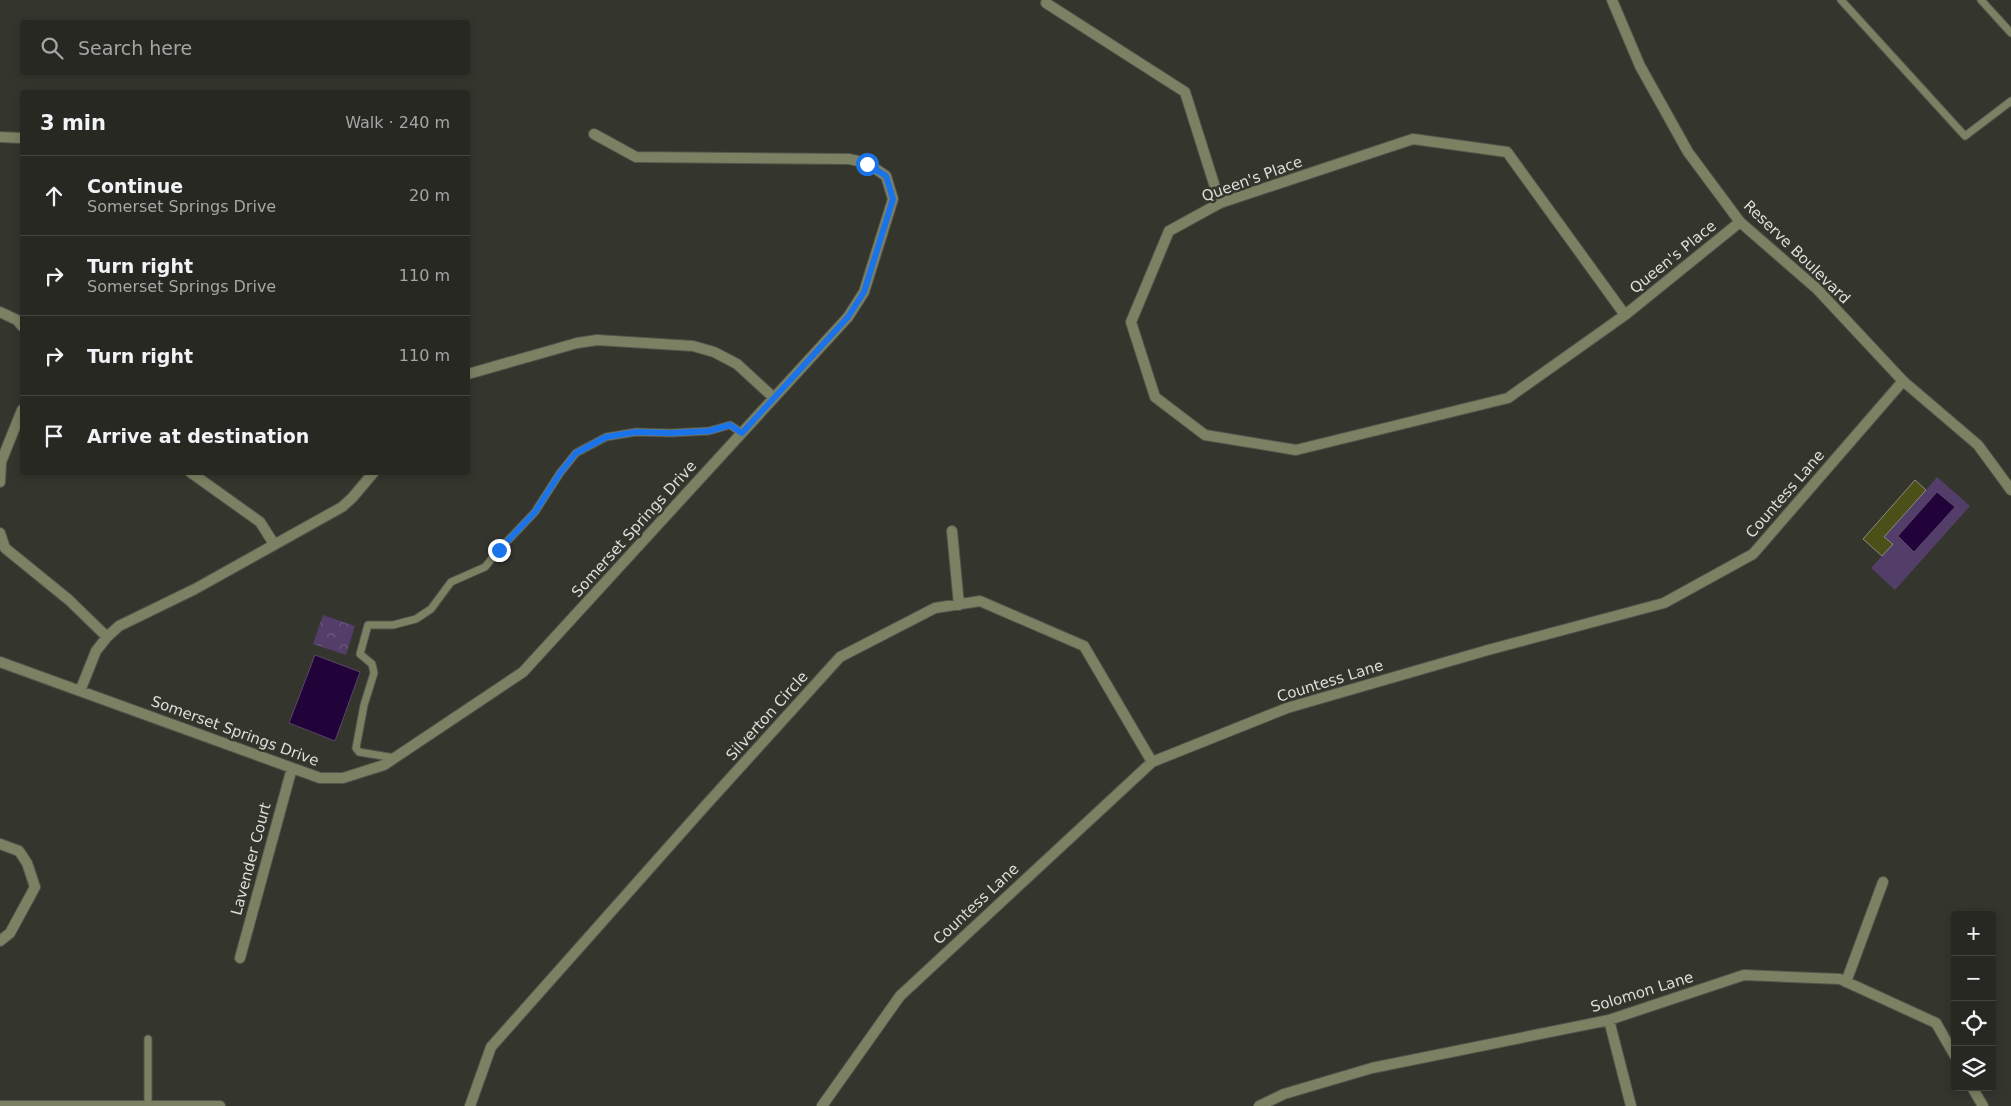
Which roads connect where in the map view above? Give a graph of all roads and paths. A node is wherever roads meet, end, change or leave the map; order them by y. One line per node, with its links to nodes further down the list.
1 (1612, 0): 11 (street, Reserve Boulevard)
2 (1841, 0): 6 (lane)
3 (1981, 0): 5 (lane)
4 (1046, 3): 10 (street)
5 (2011, 33)
6 (2011, 101)
7 (594, 134): 17 (street, Somerset Springs Drive)
8 (0, 137): 9 (street)
9 (20, 138)
10 (1220, 203): 13 (street, Queen's Place); 13 (street, Queen's Place)
11 (1740, 222): 13 (street, Queen's Place); 16 (street, Reserve Boulevard)
12 (0, 312): 14 (street)
13 (1625, 315)
14 (20, 323)
15 (470, 373): 17 (street)
16 (1903, 381): 23 (street, Reserve Boulevard); 32 (street, Countess Lane)
17 (774, 398): 19 (street, Somerset Springs Drive)
18 (20, 415): 22 (street)
19 (742, 433): 31 (street, Somerset Springs Drive); 31 (lane)
20 (194, 475): 26 (street)
21 (371, 475): 26 (street)
22 (0, 482)
23 (2011, 490)
24 (952, 531): 27 (street)
25 (0, 532): 28 (street)
26 (274, 544): 28 (street)
27 (959, 605): 32 (street, Silverton Circle); 47 (street, Silverton Circle)
28 (107, 637): 30 (street)
29 (0, 662): 30 (street, Somerset Springs Drive)
30 (80, 691): 33 (street, Somerset Springs Drive)
31 (395, 758): 33 (street, Somerset Springs Drive)
32 (1152, 762): 48 (street, Countess Lane)
33 (292, 768): 37 (street, Lavender Court)
34 (0, 844): 36 (street)
35 (1884, 882): 38 (street)
36 (0, 941)
37 (240, 958)
38 (1846, 982): 39 (street, Solomon Lane); 41 (street, Solomon Lane)
39 (1609, 1020): 49 (street, Solomon Lane); 50 (street)
40 (148, 1039): 43 (lane)
41 (1951, 1049)
42 (1974, 1091): 51 (street)
43 (148, 1105): 44 (street); 45 (street)
44 (0, 1106)
45 (168, 1106): 46 (street)
46 (220, 1106)
47 (470, 1106)
48 (822, 1106)
49 (1259, 1106)
50 (1631, 1106)
51 (1983, 1106)

